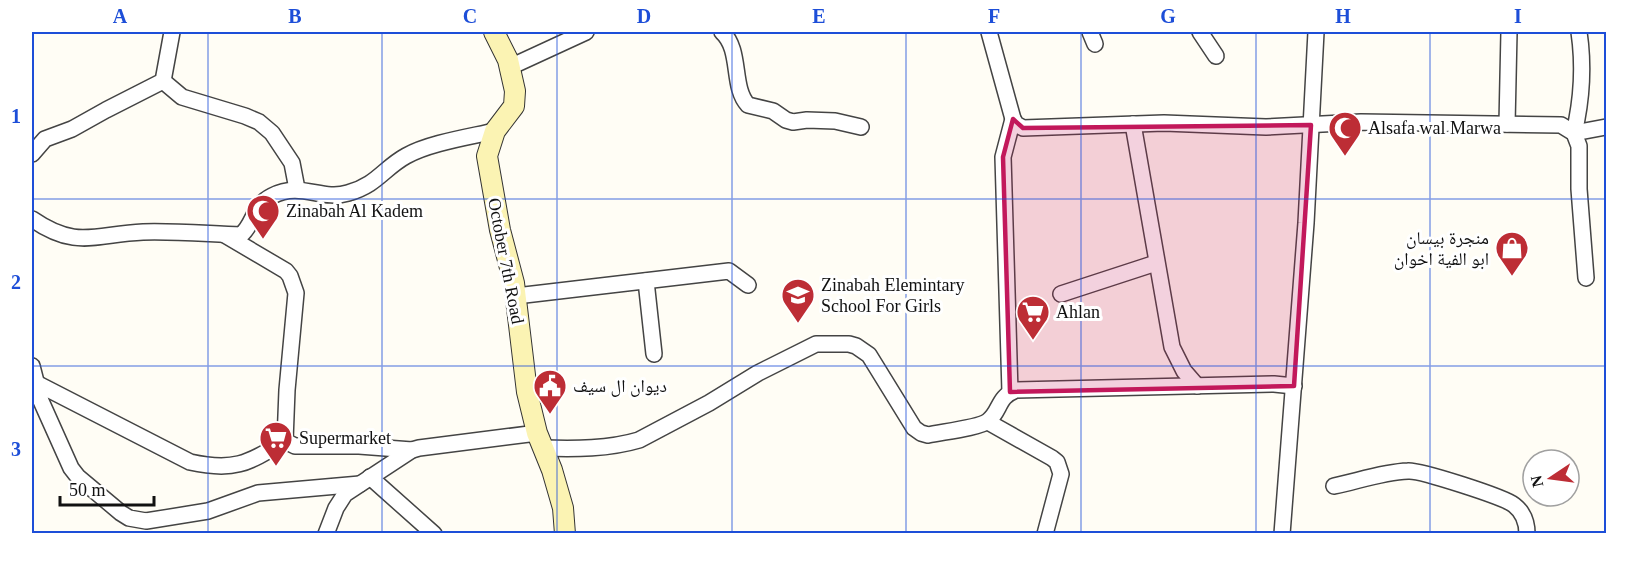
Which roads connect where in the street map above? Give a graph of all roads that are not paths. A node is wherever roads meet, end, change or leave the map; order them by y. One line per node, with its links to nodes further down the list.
1 (172, 32): 12 (street)
2 (494, 32): 11 (street, October 7th Road)
3 (586, 32): 11 (street)
4 (722, 32): 17 (street)
5 (989, 32): 13 (street)
6 (1200, 32): 10 (street)
7 (1316, 32): 16 (street)
8 (1509, 32): 15 (street)
9 (1579, 32): 20 (street)
10 (1216, 56)
11 (510, 67): 19 (street, October 7th Road)
12 (163, 81): 21 (street); 22 (street)
13 (1013, 119): 14 (street); 36 (street)
14 (1132, 124): 16 (street); 25 (street)
15 (1507, 124): 16 (street); 20 (street)
16 (1311, 125): 35 (street)
17 (861, 127)
18 (1606, 127): 20 (street)
19 (495, 131): 22 (street); 30 (street, October 7th Road)
20 (1575, 133): 26 (street)
21 (32, 154)
22 (297, 189): 24 (street)
23 (32, 219): 24 (street)
24 (222, 234): 38 (street)
25 (1156, 263): 29 (street); 34 (street)
26 (1586, 278)
27 (646, 281): 28 (street); 30 (street); 31 (street)
28 (748, 285)
29 (1061, 294)
30 (516, 296): 39 (street, October 7th Road)
31 (654, 354)
32 (32, 366): 33 (street)
33 (36, 383): 38 (street); 41 (street)
34 (1197, 386): 35 (street); 36 (street)
35 (1294, 386): 47 (street)
36 (1010, 392): 37 (street)
37 (988, 422): 39 (street); 46 (street)
38 (285, 441): 40 (street)
39 (540, 441): 40 (street); 45 (street, October 7th Road)
40 (412, 450): 41 (street)
41 (365, 481): 43 (street); 44 (street)
42 (1334, 486): 48 (street)
43 (326, 534)
44 (434, 534)
45 (565, 534)
46 (1045, 534)
47 (1282, 534)
48 (1527, 534)

